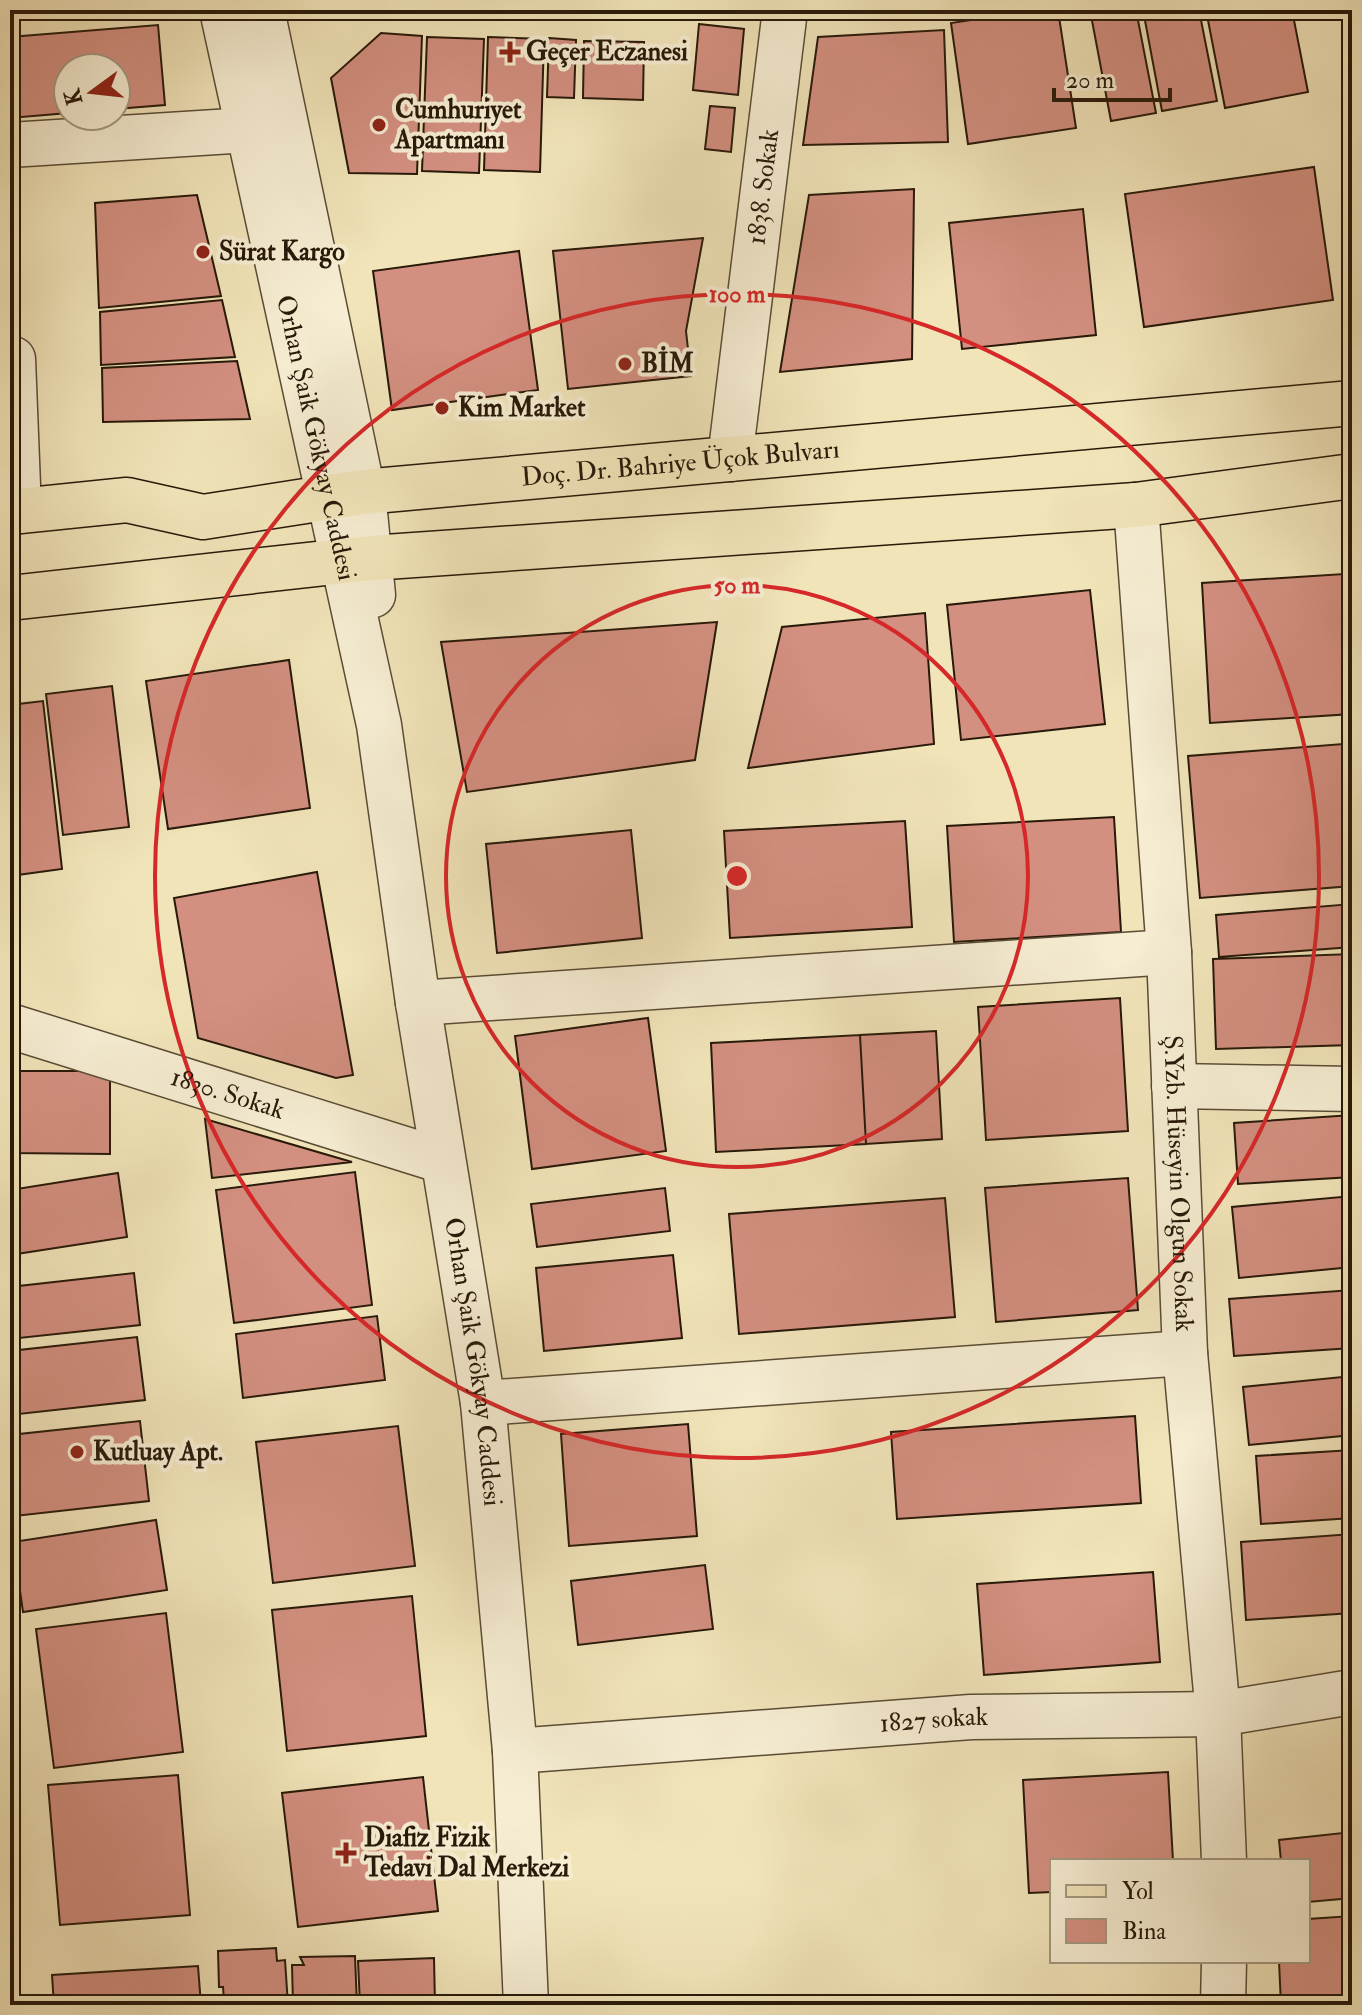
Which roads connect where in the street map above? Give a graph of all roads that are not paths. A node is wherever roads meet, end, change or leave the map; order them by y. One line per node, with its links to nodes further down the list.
1 (222, 10): 4 (street, Orhan Şaik Gökyay Caddesi)
2 (262, 10): 10 (street, Orhan Şaik Gökyay Caddesi)
3 (785, 10): 8 (street, 1838. Sokak)
4 (248, 130): 5 (street); 10 (street, Orhan Şaik Gökyay Caddesi)
5 (10, 145)
6 (13, 359): 12 (street)
7 (1352, 403): 8 (main road, Doç. Dr. Bahriye Üçok Bulvarı)
8 (730, 459): 10 (main road, Doç. Dr. Bahriye Üçok Bulvarı)
9 (1352, 476): 11 (main road)
10 (345, 495): 12 (main road, Doç. Dr. Bahriye Üçok Bulvarı); 13 (street, Orhan Şaik Gökyay Caddesi)
11 (1136, 505): 13 (main road); 15 (street, Ş.Yzb. Hüseyin Olgun Sokak)
12 (14, 511)
13 (356, 560): 14 (main road); 16 (street, Orhan Şaik Gökyay Caddesi)
14 (10, 598)
15 (1169, 952): 16 (street); 18 (street, Ş.Yzb. Hüseyin Olgun Sokak)
16 (418, 1003): 20 (street, Orhan Şaik Gökyay Caddesi)
17 (10, 1026): 20 (street, 1830. Sokak)
18 (1174, 1086): 19 (street); 21 (street, Ş.Yzb. Hüseyin Olgun Sokak)
19 (1352, 1089)
20 (443, 1161): 22 (street, Orhan Şaik Gökyay Caddesi)
21 (1185, 1353): 22 (street); 24 (street, Ş.Yzb. Hüseyin Olgun Sokak)
22 (483, 1403): 25 (street, Orhan Şaik Gökyay Caddesi)
23 (1352, 1692): 24 (street, 1827 sokak)
24 (1218, 1714): 25 (street, 1827 sokak); 26 (street, Ş.Yzb. Hüseyin Olgun Sokak)
25 (515, 1751): 28 (street, Orhan Şaik Gökyay Caddesi)
26 (1224, 1859)
27 (1224, 1963): 29 (street)
28 (526, 2005)
29 (1223, 2005)

